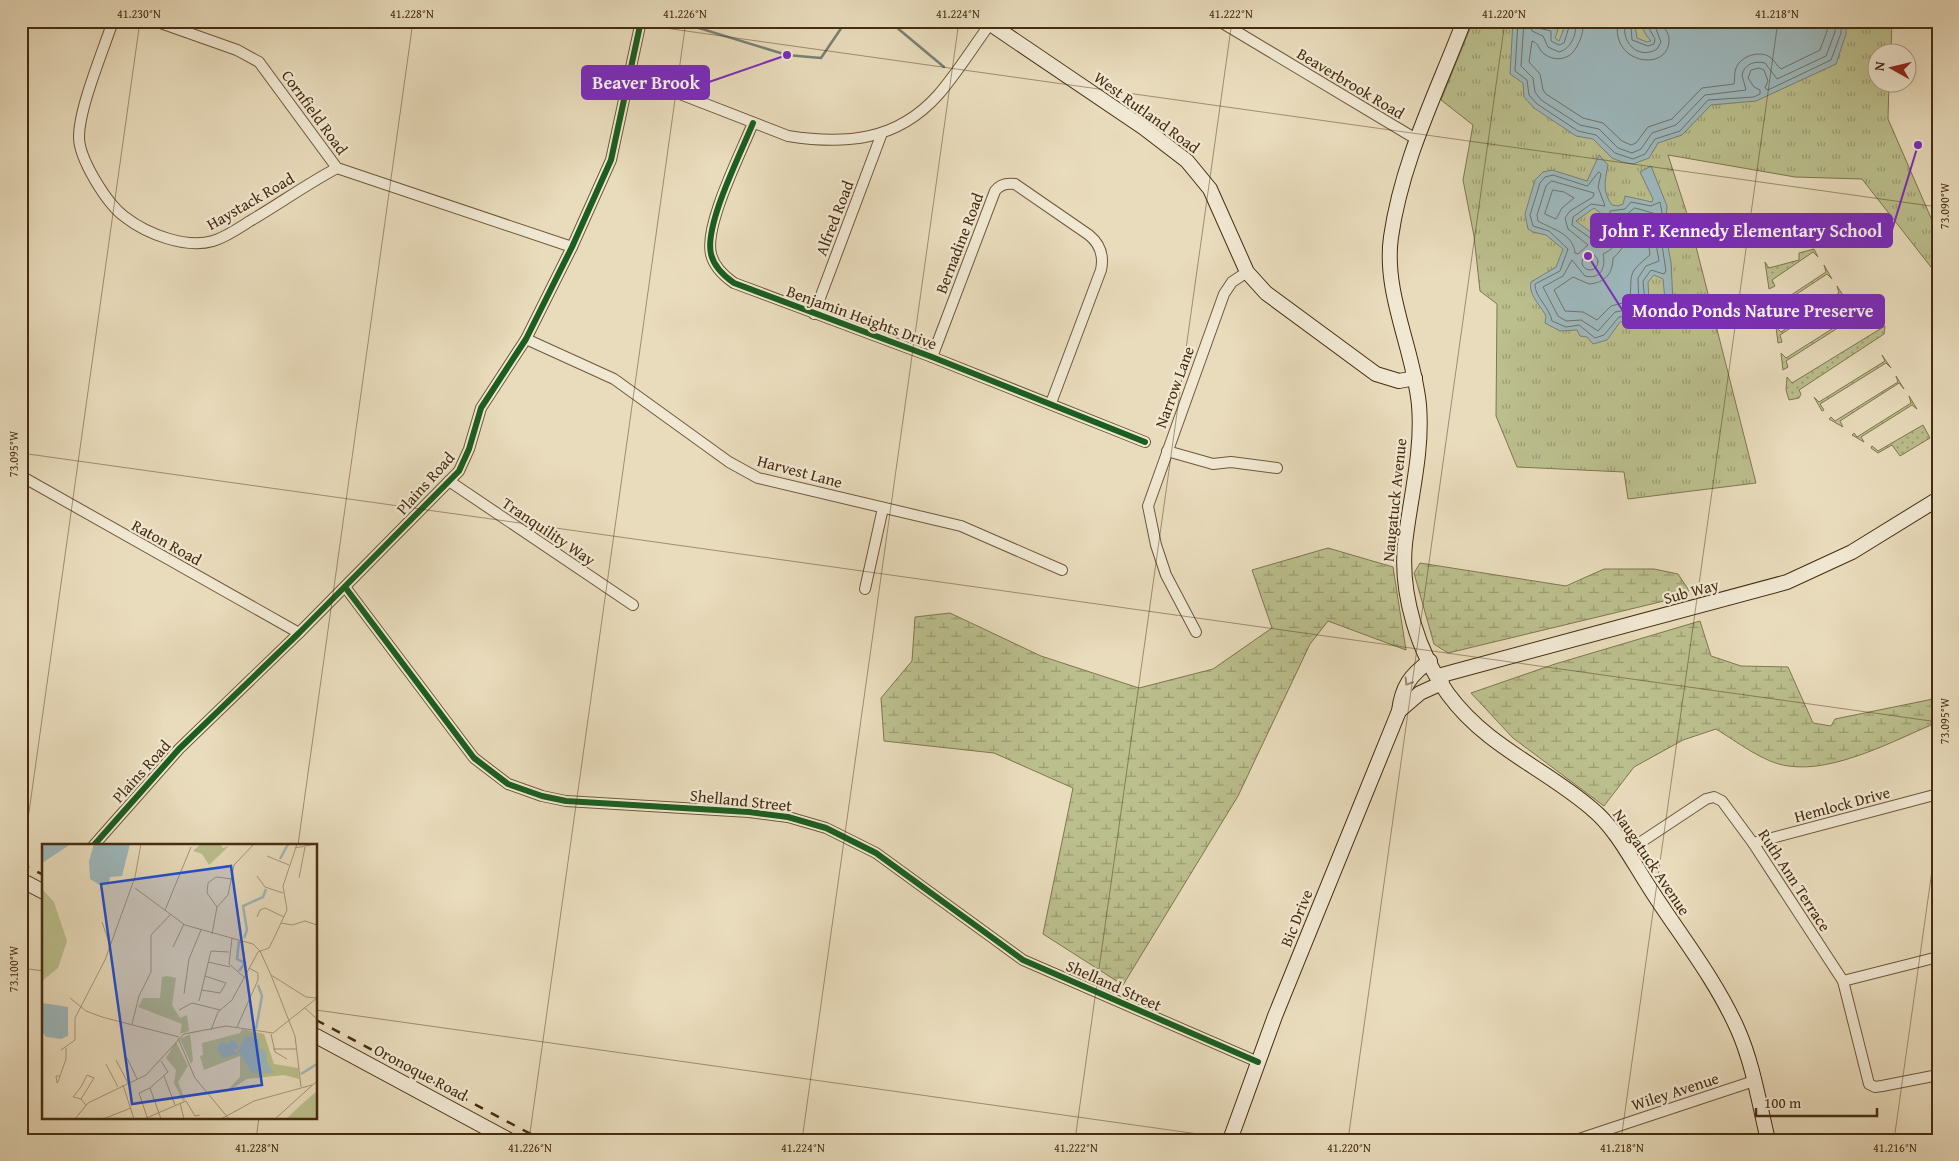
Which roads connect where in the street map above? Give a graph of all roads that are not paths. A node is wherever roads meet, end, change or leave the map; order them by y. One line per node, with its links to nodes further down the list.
1 (113, 21): 11 (street, Haystack Road)
2 (155, 21): 11 (street, Cornfield Road)
3 (641, 21): 7 (street, Plains Road)
4 (1219, 21): 10 (street, Beaverbrook Road)
5 (1464, 21): 10 (main road, Naugatuck Avenue)
6 (988, 22): 9 (street); 13 (main road, West Rutland Road)
7 (631, 74): 8 (street); 12 (street, Plains Road)
8 (753, 123): 9 (street); 14 (street, Benjamin Heights Drive)
9 (882, 133): 14 (street, Alfred Road)
10 (1416, 139): 17 (main road, Naugatuck Avenue)
11 (337, 168): 12 (street, Cornfield Road)
12 (572, 247): 15 (street, Plains Road)
13 (1247, 272): 17 (main road, West Rutland Road); 20 (street, Narrow Lane)
14 (814, 314): 16 (street, Benjamin Heights Drive)
15 (526, 340): 23 (street, Plains Road); 25 (street, Harvest Lane)
16 (932, 358): 18 (street, Benjamin Heights Drive); 18 (street, Bernadine Road)
17 (1415, 378): 32 (main road, Naugatuck Avenue)
18 (1052, 404): 19 (street, Benjamin Heights Drive)
19 (1145, 442)
20 (1167, 451): 21 (street); 30 (street, Narrow Lane)
21 (1277, 468)
22 (21, 476): 31 (street, Raton Road)
23 (449, 481): 27 (street, Plains Road); 29 (street, Tranquility Way)
24 (1938, 498): 33 (main road, Sub Way)
25 (883, 508): 26 (street, Harvest Lane); 28 (street)
26 (1062, 570)
27 (344, 586): 31 (street, Plains Road); 44 (street, Shelland Street)
28 (865, 589)
29 (633, 605)
30 (1196, 632)
31 (299, 633): 37 (street, Plains Road)
32 (1430, 661): 33 (main road, Naugatuck Avenue); 34 (main road, Bic Drive, one-way to 34)
33 (1440, 680): 34 (main road, Bic Drive); 38 (main road, Naugatuck Avenue)
34 (1399, 711): 44 (main road, Bic Drive)
35 (1938, 794): 36 (street, Hemlock Drive)
36 (1753, 843): 38 (street, Ruth Ann Terrace); 42 (street, Ruth Ann Terrace)
37 (95, 844)
38 (1626, 852): 46 (main road, Naugatuck Avenue)
39 (21, 880): 40 (main road)
40 (42, 891)
41 (1938, 957): 42 (street)
42 (1843, 981): 45 (street, Ruth Ann Terrace)
43 (318, 1037): 47 (main road, Oronoque Road)
44 (1258, 1062): 48 (main road, Bic Drive)
45 (1938, 1075)
46 (1754, 1080): 49 (street, Wiley Avenue); 50 (main road, Naugatuck Avenue)
47 (509, 1140)
48 (1230, 1140)
49 (1576, 1140)
50 (1768, 1140)

